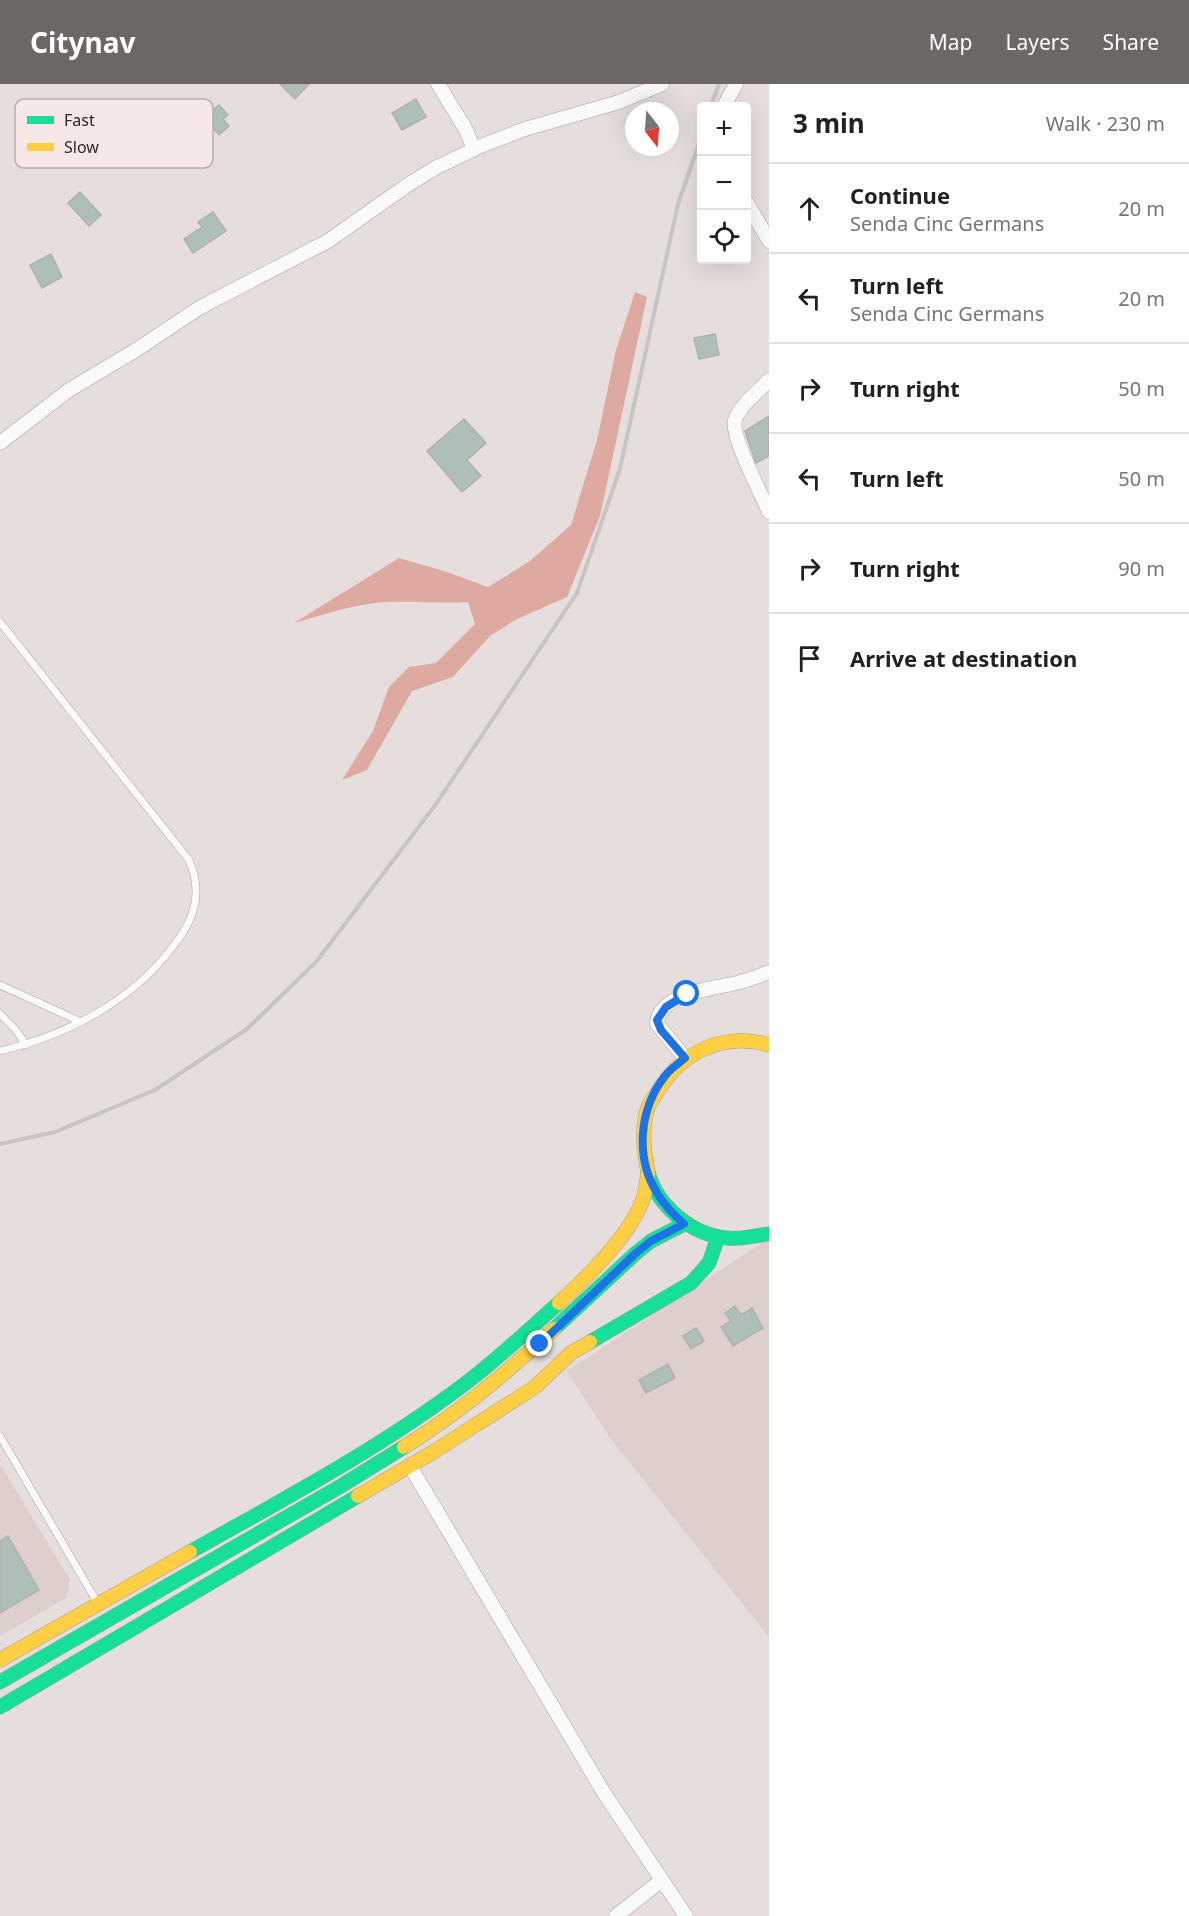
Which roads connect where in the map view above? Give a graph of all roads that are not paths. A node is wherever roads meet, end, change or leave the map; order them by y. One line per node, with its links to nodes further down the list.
1 (438, 84): 5 (street)
2 (662, 84): 5 (street)
3 (736, 84): 4 (street)
4 (726, 102)
5 (474, 149): 9 (street)
6 (751, 208): 7 (street)
7 (769, 241)
8 (769, 380): 10 (street)
9 (0, 443)
10 (769, 513)
11 (0, 622): 15 (lane)
12 (769, 972): 21 (street)
13 (0, 985): 15 (lane)
14 (0, 1014): 18 (lane)
15 (81, 1022): 18 (lane)
16 (763, 1029): 17 (main road)
17 (738, 1040): 19 (main road); 21 (main road)
18 (26, 1045): 20 (lane)
19 (769, 1045)
20 (0, 1051)
21 (685, 1058): 22 (main road)
22 (648, 1173): 23 (main road); 28 (main road)
23 (684, 1224): 25 (main road); 30 (main road)
24 (769, 1234): 25 (main road)
25 (718, 1237): 27 (main road)
26 (0, 1436): 28 (lane)
27 (410, 1466): 31 (main road); 32 (street)
28 (99, 1604): 29 (main road)
29 (0, 1660)
30 (0, 1682)
31 (0, 1707)
32 (662, 1880): 33 (street); 34 (street)
33 (616, 1916)
34 (686, 1916)

